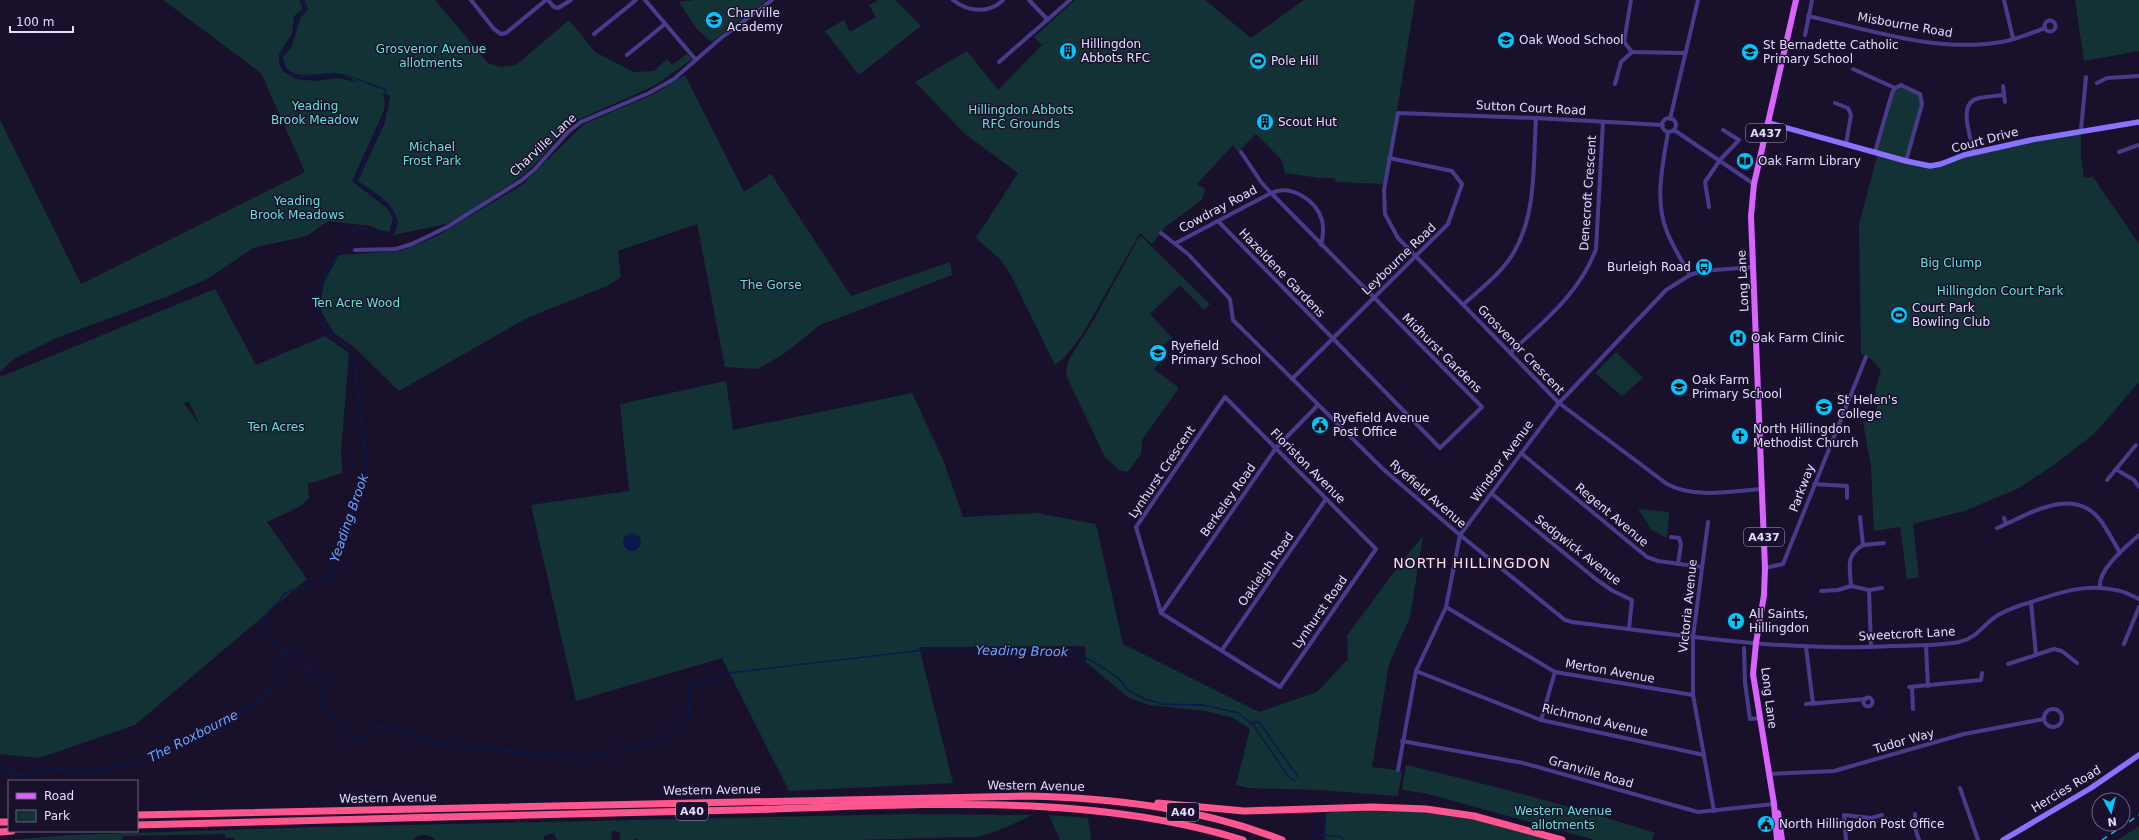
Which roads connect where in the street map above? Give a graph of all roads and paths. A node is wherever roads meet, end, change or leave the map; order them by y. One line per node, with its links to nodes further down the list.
1 (471, 0): 2 (street)
2 (547, 0): 3 (street)
3 (570, 0)
4 (636, 0): 20 (street)
5 (645, 0): 18 (street)
6 (772, 0): 26 (street, Charville Lane)
7 (953, 0): 8 (street)
8 (1003, 0)
9 (1029, 0): 17 (street)
10 (1070, 0): 17 (street)
11 (1632, 0): 23 (street)
12 (1698, 0): 24 (street)
13 (1796, 0): 43 (main road, Long Lane / A437)
14 (1812, 0): 16 (street)
15 (2004, 0): 22 (street)
16 (1808, 16): 21 (street); 22 (street, Misbourne Road)
17 (1048, 20): 27 (street)
18 (665, 24): 25 (street); 26 (street)
19 (2045, 28): 22 (street, Misbourne Road)
20 (594, 34)
21 (1804, 35)
22 (2013, 38)
23 (1632, 52): 24 (street); 32 (street)
24 (1684, 53): 40 (street)
25 (627, 55)
26 (696, 60): 65 (street, Charville Lane)
27 (999, 62)
28 (1853, 69): 34 (street)
29 (2139, 76): 31 (street)
30 (2086, 77): 47 (street)
31 (2096, 83)
32 (1615, 84)
33 (2004, 86): 35 (street)
34 (1895, 88): 53 (street); 57 (street)
35 (2004, 94): 36 (street); 54 (street)
36 (2005, 102)
37 (1835, 103): 49 (street)
38 (1398, 113): 39 (street, Sutton Court Road); 55 (street, Grosvenor Crescent)
39 (1536, 118): 41 (street, Sutton Court Road); 70 (street)
40 (1670, 119): 44 (street); 45 (street)
41 (1603, 122): 44 (street, Sutton Court Road); 72 (street, Denecroft Crescent)
42 (2139, 122): 47 (street, Court Drive)
43 (1769, 123): 49 (street, Court Drive); 58 (main road, Long Lane / A437)
44 (1663, 125): 48 (street)
45 (1674, 130): 48 (street); 56 (street)
46 (1723, 130): 56 (street)
47 (2080, 130): 54 (street, Court Drive)
48 (1668, 132): 68 (street)
49 (1846, 144): 53 (street, Court Drive)
50 (2121, 145): 51 (street)
51 (2139, 145)
52 (1241, 152): 59 (street)
53 (1875, 152): 57 (street, Court Drive)
54 (1974, 152): 57 (street, Court Drive)
55 (1389, 158): 66 (street, Grosvenor Crescent); 66 (street, Leybourne Road)
56 (1720, 160): 58 (street); 60 (street)
57 (1906, 161)
58 (1754, 184): 67 (main road, Long Lane / A437)
59 (1271, 193): 61 (street, Cowdray Road); 64 (street); 64 (street)
60 (1708, 208)
61 (1218, 221): 63 (street, Cowdray Road); 71 (street, Hazeldene Gardens)
62 (1161, 233): 63 (street, Ryefield Avenue)
63 (1176, 244): 74 (street, Ryefield Avenue)
64 (1321, 245): 69 (street)
65 (355, 250)
66 (1416, 257): 69 (street, Leybourne Road); 70 (street, Grosvenor Crescent)
67 (1753, 267): 68 (street, Windsor Avenue); 85 (main road, Long Lane / A437)
68 (1690, 275): 76 (street, Windsor Avenue)
69 (1374, 298): 71 (street, Leybourne Road); 71 (street, Midhurst Gardens)
70 (1463, 305): 72 (street, Grosvenor Crescent)
71 (1332, 338): 74 (street, Leybourne Road)
72 (1510, 353): 76 (street, Grosvenor Crescent)
73 (1866, 357): 83 (street, Parkway)
74 (1292, 379): 77 (street, Ryefield Avenue)
75 (1225, 397): 79 (street, Floriston Avenue); 113 (street, Lynhurst Crescent)
76 (1559, 403): 80 (street, Windsor Avenue); 85 (street, Grosvenor Crescent)
77 (1318, 405): 79 (street, Berkeley Road); 94 (street, Ryefield Avenue)
78 (2136, 445): 81 (street)
79 (1276, 448): 88 (street, Floriston Avenue); 113 (street, Berkeley Road)
80 (1521, 453): 86 (street, Windsor Avenue); 101 (street, Regent Avenue)
81 (2116, 470): 82 (street); 84 (street)
82 (2107, 480)
83 (1814, 484): 87 (street); 103 (street, Parkway)
84 (2139, 487)
85 (1762, 489): 103 (main road, Long Lane / A437)
86 (1491, 493): 94 (street, Windsor Avenue); 114 (street, Sedgwick Avenue)
87 (1847, 498)
88 (1326, 499): 99 (street, Floriston Avenue); 122 (street, Oakleigh Road)
89 (1860, 518): 98 (street)
90 (2004, 518): 92 (street)
91 (1708, 522): 102 (street, Victoria Avenue)
92 (2006, 524): 93 (street); 100 (street)
93 (1997, 528)
94 (1460, 535): 112 (street, Windsor Avenue); 114 (street, Ryefield Avenue)
95 (2139, 535): 100 (street)
96 (1671, 537): 101 (street)
97 (1884, 543): 98 (street)
98 (1863, 545): 104 (street)
99 (1376, 549): 122 (street, Lynhurst Road)
100 (2120, 553): 105 (street)
101 (1678, 564): 102 (street, Regent Avenue)
102 (1702, 567): 115 (street, Victoria Avenue)
103 (1766, 568): 116 (main road, Long Lane / A437)
104 (1851, 586): 107 (street); 108 (street)
105 (2100, 587): 109 (street, Sweetcroft Lane); 110 (street, Sweetcroft Lane)
106 (1882, 588): 107 (street)
107 (1869, 590): 120 (street)
108 (1821, 591)
109 (2139, 599)
110 (2031, 602): 118 (street, Sweetcroft Lane); 123 (street)
111 (2139, 606): 117 (street)
112 (1446, 607): 126 (street, Windsor Avenue); 127 (street, Merton Avenue)
113 (1161, 614): 122 (street)
114 (1629, 629): 115 (street, Ryefield Avenue)
115 (1693, 638): 116 (street, Ryefield Avenue); 130 (street, Victoria Avenue)
116 (1756, 644): 119 (street, Sweetcroft Lane); 135 (main road, Long Lane / A437)
117 (2124, 644)
118 (1926, 645): 120 (street, Sweetcroft Lane); 129 (street)
119 (1806, 647): 120 (street, Sweetcroft Lane); 133 (street)
120 (1871, 647)
121 (1744, 648): 135 (street)
122 (1222, 650)
123 (2036, 655): 124 (street); 125 (street)
124 (2077, 663)
125 (2008, 664)
126 (1416, 671): 137 (street, Richmond Avenue); 138 (street, Windsor Avenue)
127 (1555, 672): 130 (street, Merton Avenue); 137 (street)
128 (1982, 673): 129 (street)
129 (1928, 686): 134 (street)
130 (1693, 695): 139 (street, Victoria Avenue)
131 (1866, 698): 133 (street)
132 (1806, 704): 133 (street)
133 (1813, 704)
134 (1914, 709)
135 (1760, 718): 142 (main road, Long Lane / A437)
136 (2044, 719): 136 (street, Tudor Way); 142 (street, Tudor Way)
137 (1541, 720): 139 (street, Richmond Avenue)
138 (1402, 741): 141 (street, Windsor Avenue); 146 (street, Granville Road)
139 (1704, 755): 146 (street, Victoria Avenue)
140 (2139, 755): 159 (street, Hercies Road)
141 (1398, 770)
142 (1769, 774): 145 (main road, Long Lane / A437)
143 (1960, 788): 158 (street)
144 (1082, 798): 148 (highway, Western Avenue / A40); 152 (highway, Western Avenue / A40); 153 (highway)
145 (1774, 804): 146 (street, Granville Road); 154 (main road, Long Lane); 155 (main road, Long Lane)
146 (1714, 811)
147 (1915, 814): 157 (street)
148 (138, 815)
149 (1882, 815): 156 (street)
150 (138, 825): 151 (highway, Western Avenue / A40)
151 (1243, 840)
152 (1282, 840)
153 (1562, 840)
154 (1777, 840)
155 (1782, 840)
156 (1846, 840)
157 (1919, 840)
158 (1978, 840)
159 (2003, 840)

